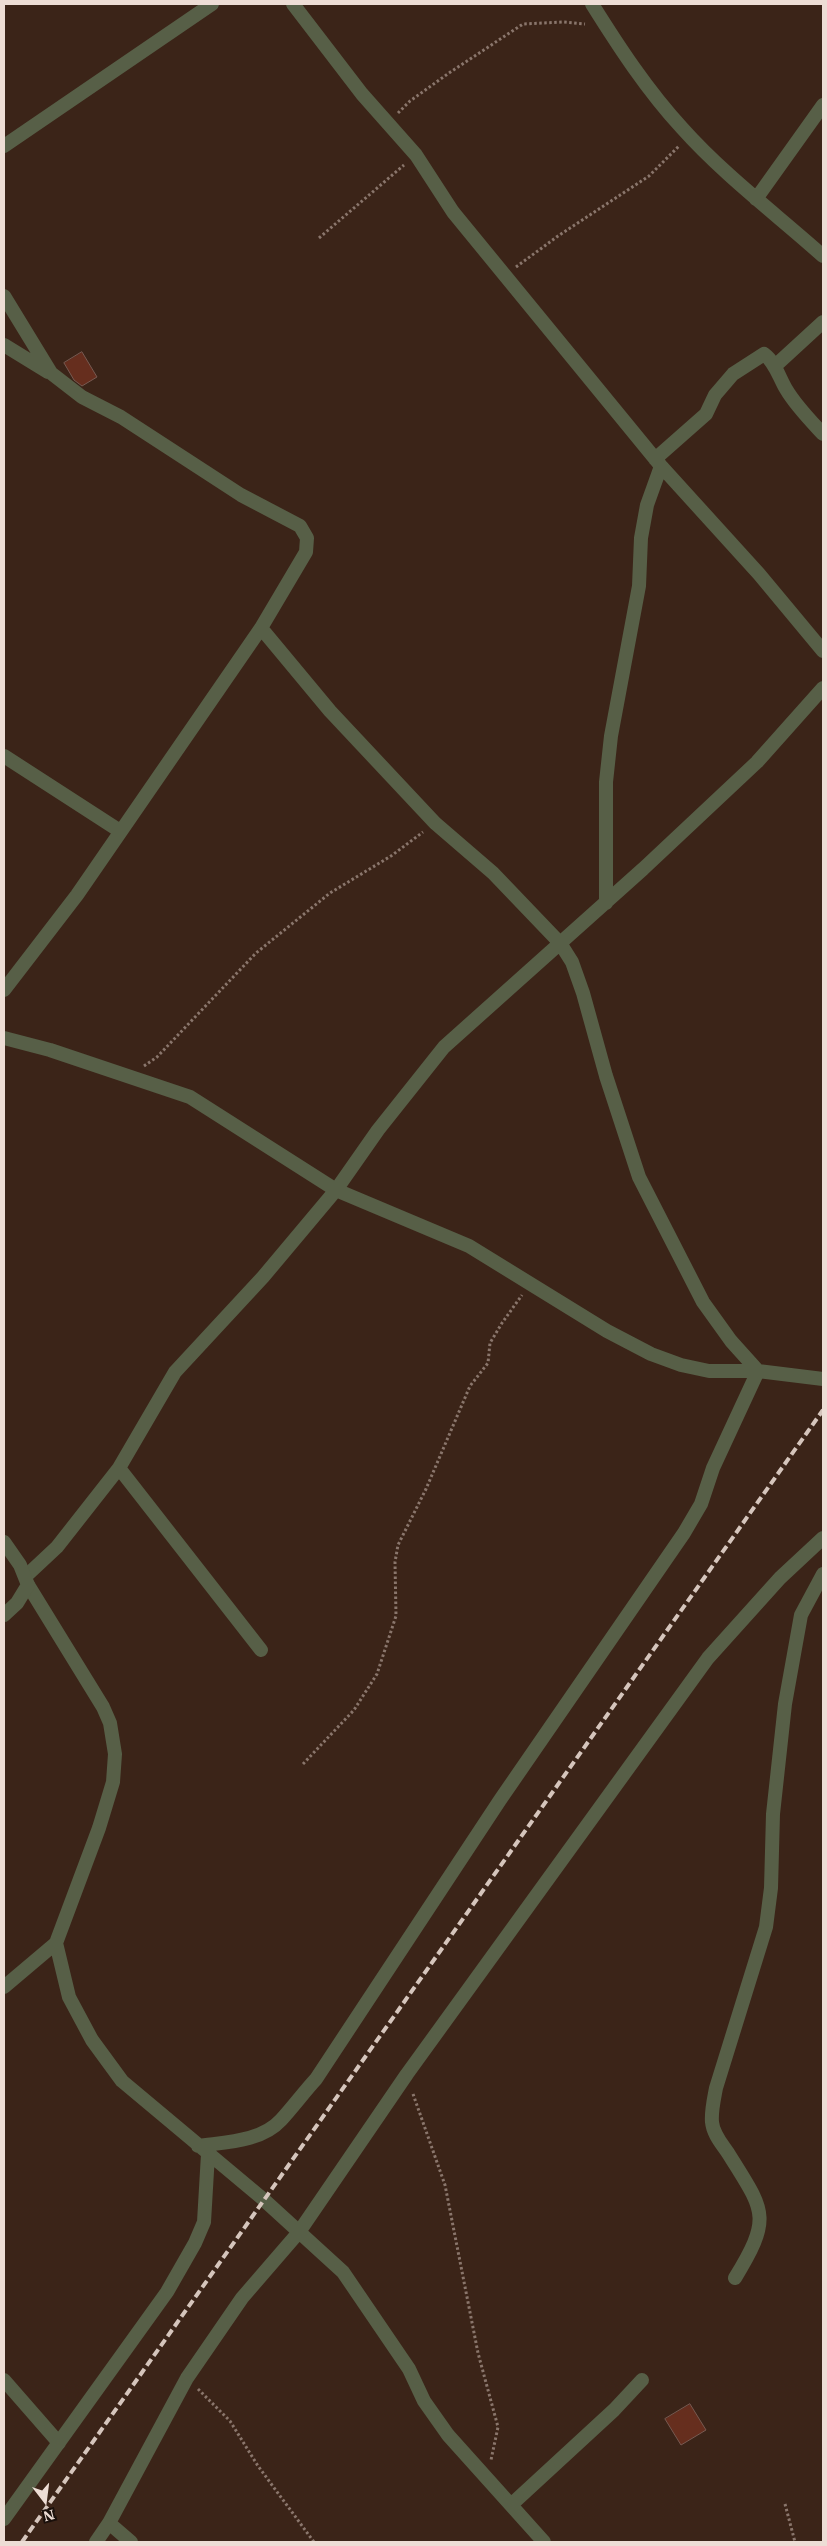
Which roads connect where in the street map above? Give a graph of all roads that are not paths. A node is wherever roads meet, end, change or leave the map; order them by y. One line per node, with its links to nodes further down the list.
1 (293, 4): 14 (street)
2 (592, 4): 6 (street)
3 (203, 6): 5 (street)
4 (823, 105): 6 (street)
5 (4, 146)
6 (756, 198): 7 (street)
7 (823, 256)
8 (4, 296): 12 (street)
9 (823, 322): 11 (street)
10 (4, 345): 12 (street)
11 (775, 366): 13 (street); 14 (street)
12 (50, 373): 15 (street)
13 (823, 434)
14 (658, 463): 16 (street); 20 (street)
15 (261, 628): 19 (street); 21 (street)
16 (823, 651)
17 (823, 688): 20 (street)
18 (4, 756): 19 (street)
19 (120, 831): 22 (street)
20 (606, 903): 21 (street)
21 (560, 943): 24 (street); 25 (street)
22 (4, 990)
23 (4, 1038): 24 (street)
24 (336, 1190): 25 (street); 27 (street)
25 (758, 1370): 26 (street); 36 (street)
26 (823, 1379)
27 (119, 1468): 31 (street); 33 (street)
28 (823, 1538): 37 (street)
29 (4, 1542): 31 (street)
30 (823, 1574): 38 (street)
31 (27, 1580): 32 (street); 34 (street)
32 (4, 1615)
33 (261, 1650)
34 (56, 1943): 35 (street); 36 (street)
35 (4, 1987)
36 (203, 2150): 37 (street); 41 (street)
37 (299, 2232): 42 (street); 44 (street)
38 (735, 2278)
39 (4, 2380): 41 (street)
40 (642, 2380): 42 (street)
41 (58, 2442): 43 (street)
42 (512, 2504): 47 (street)
43 (4, 2519)
44 (109, 2522): 45 (street); 46 (street)
45 (96, 2542)
46 (131, 2542)
47 (544, 2542)

